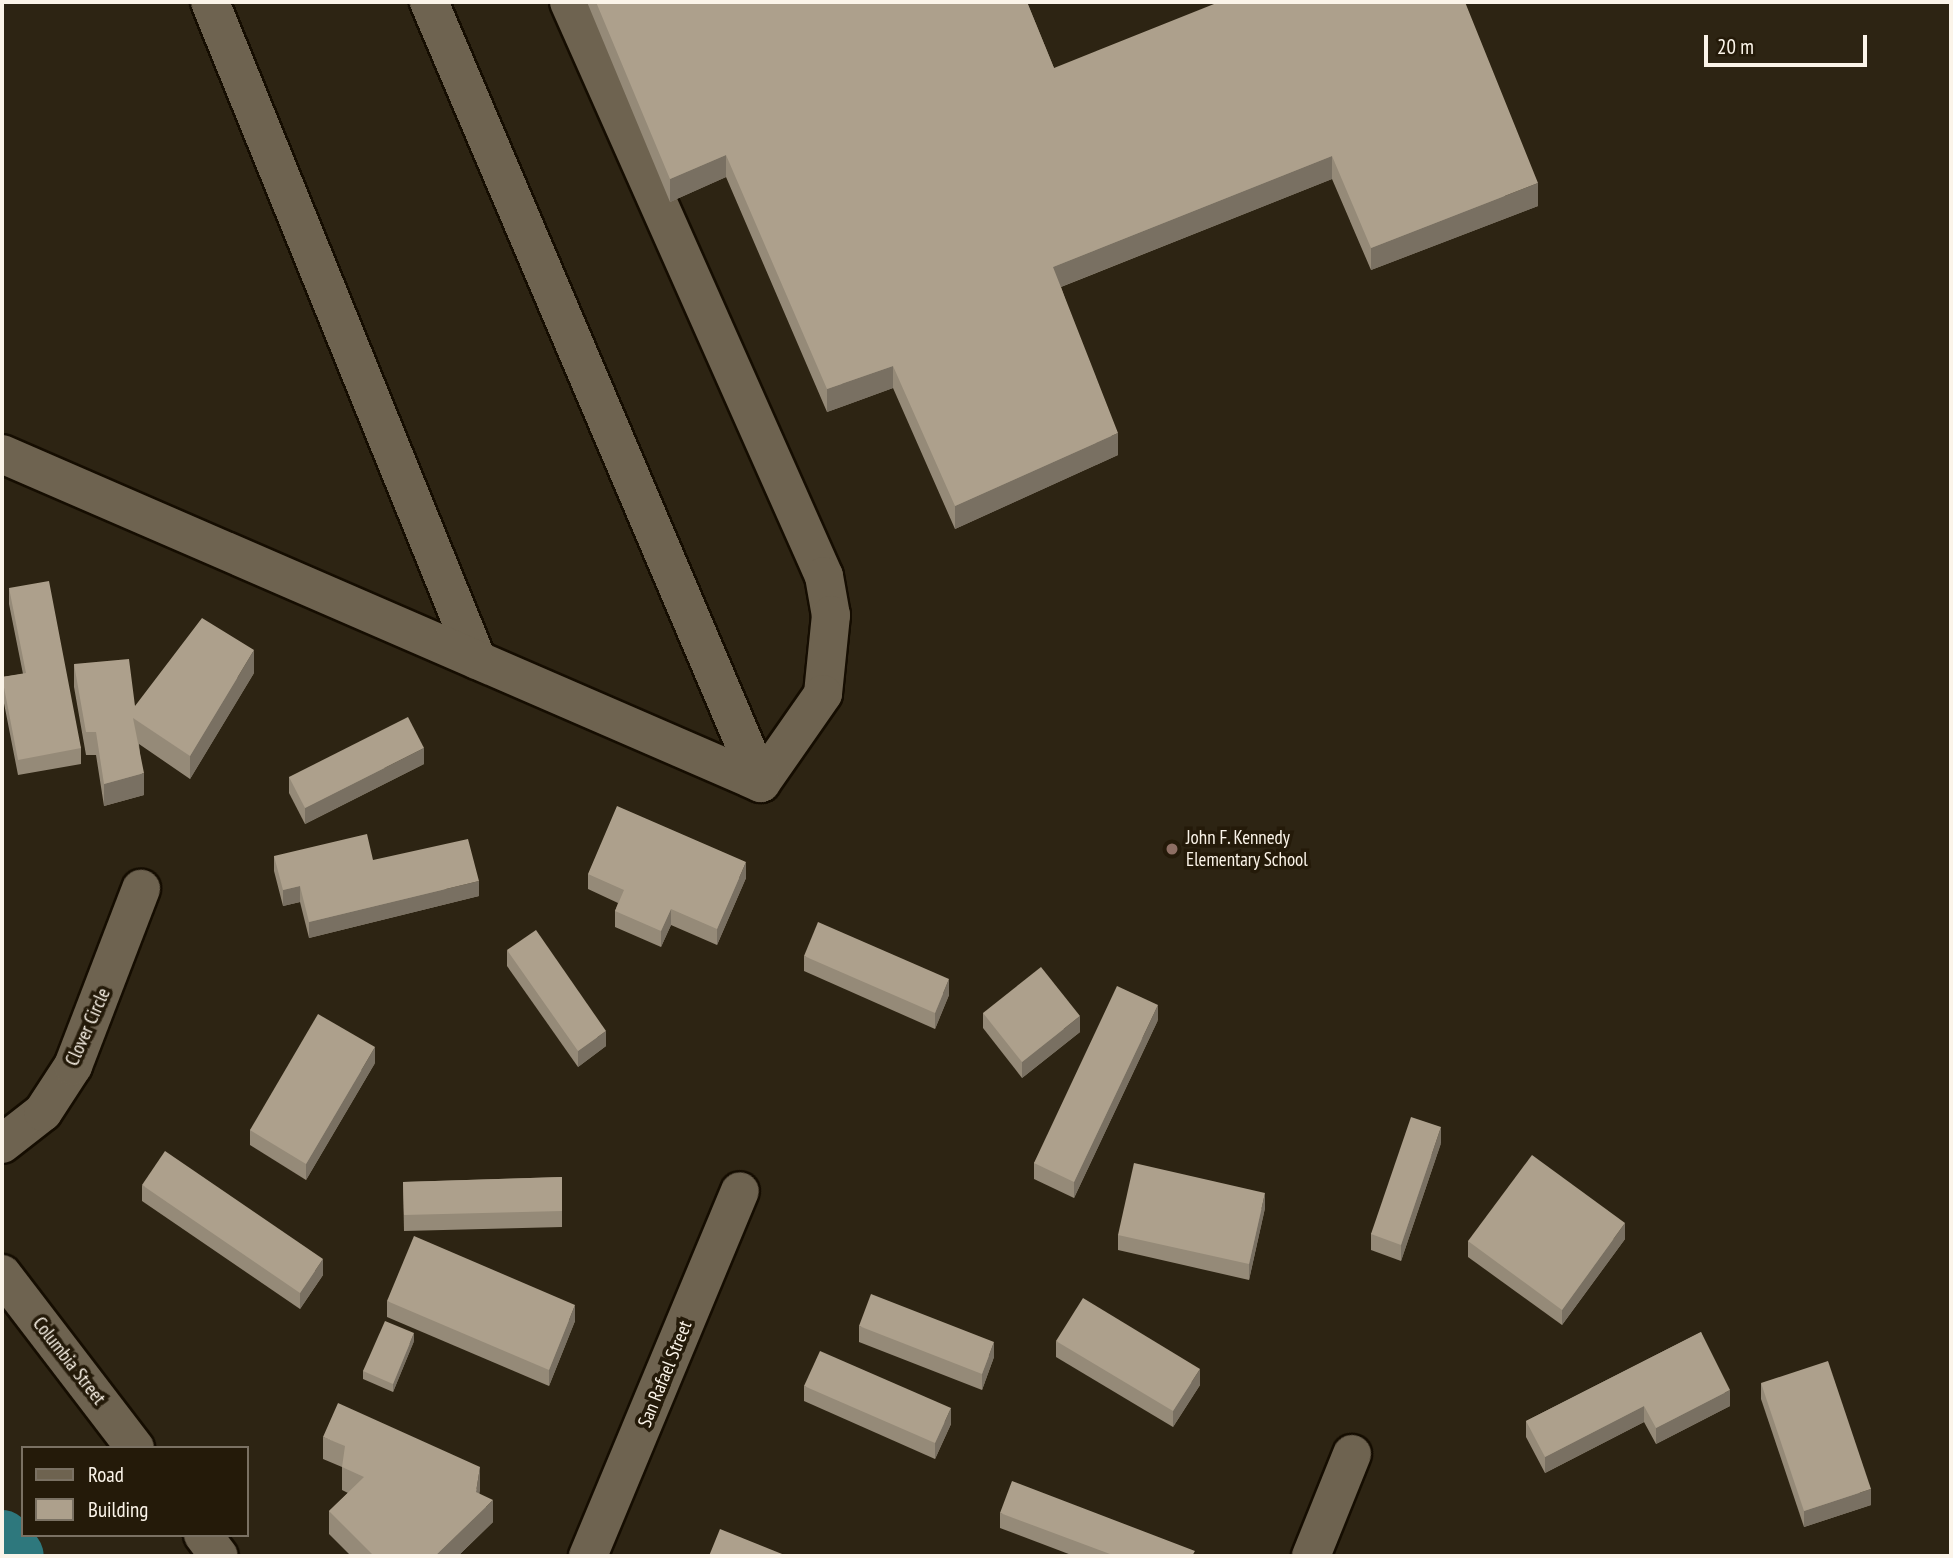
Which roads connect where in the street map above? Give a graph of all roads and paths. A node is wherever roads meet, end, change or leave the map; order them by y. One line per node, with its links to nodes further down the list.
1 (210, 2): 5 (street)
2 (429, 2): 6 (street)
3 (569, 2): 6 (street)
4 (2, 454): 5 (street)
5 (477, 660): 6 (street)
6 (761, 783)
7 (141, 889): 8 (street, Clover Circle)
8 (2, 1144)
9 (740, 1191): 15 (street, San Rafael Street)
10 (2, 1274): 11 (street, Columbia Street)
11 (133, 1446)
12 (1352, 1454): 16 (street)
13 (205, 1537): 14 (street)
14 (219, 1556)
15 (588, 1556)
16 (1311, 1556)

